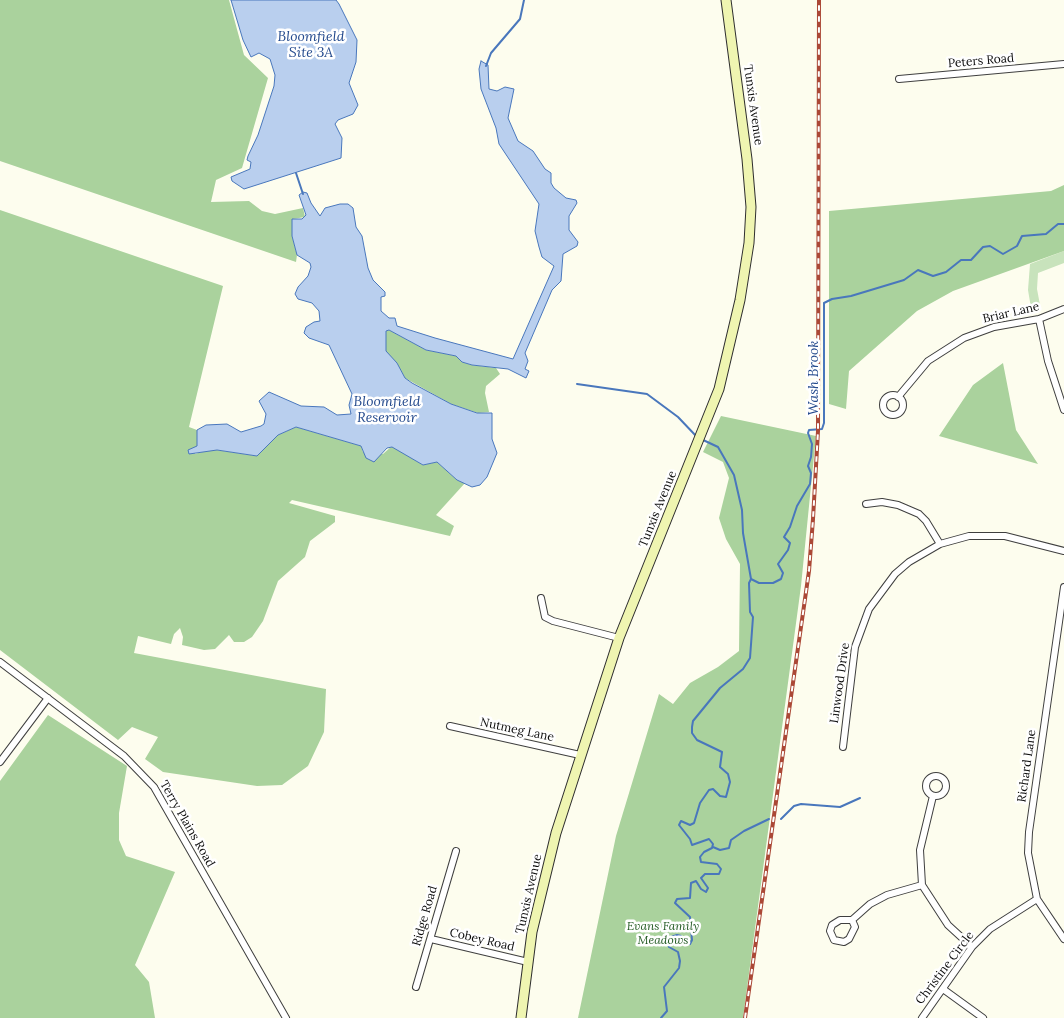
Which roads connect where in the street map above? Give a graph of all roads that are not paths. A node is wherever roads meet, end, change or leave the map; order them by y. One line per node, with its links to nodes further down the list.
1 (726, 0): 13 (main road, Tunxis Avenue)
2 (1064, 64): 3 (street, Peters Road)
3 (899, 79)
4 (1064, 309): 5 (street, Briar Lane)
5 (1040, 319): 6 (street, Briar Lane); 7 (street)
6 (898, 397)
7 (1064, 410)
8 (866, 504): 9 (street)
9 (940, 544): 10 (street, Linwood Drive); 17 (street, Linwood Drive)
10 (1064, 551)
11 (1064, 587): 23 (street, Richard Lane)
12 (541, 598): 13 (street)
13 (619, 638): 18 (main road, Tunxis Avenue)
14 (0, 662): 15 (street, Terry Plains Road)
15 (48, 698): 19 (street); 31 (street, Terry Plains Road)
16 (450, 726): 18 (street, Nutmeg Lane)
17 (843, 747)
18 (580, 755): 28 (main road, Tunxis Avenue)
19 (0, 762)
20 (933, 796): 22 (street)
21 (456, 851): 25 (street, Ridge Road)
22 (922, 885): 24 (street); 27 (street)
23 (1037, 899): 26 (street, Richard Lane); 27 (street, Christine Circle)
24 (852, 920)
25 (430, 939): 28 (street, Cobey Road); 29 (street, Ridge Road)
26 (1064, 940)
27 (972, 947): 30 (street, Christine Circle)
28 (528, 962): 32 (main road, Tunxis Avenue)
29 (416, 988)
30 (944, 989): 33 (street, Christine Circle); 34 (street)
31 (286, 1018)
32 (521, 1018)
33 (922, 1018)
34 (983, 1018)

